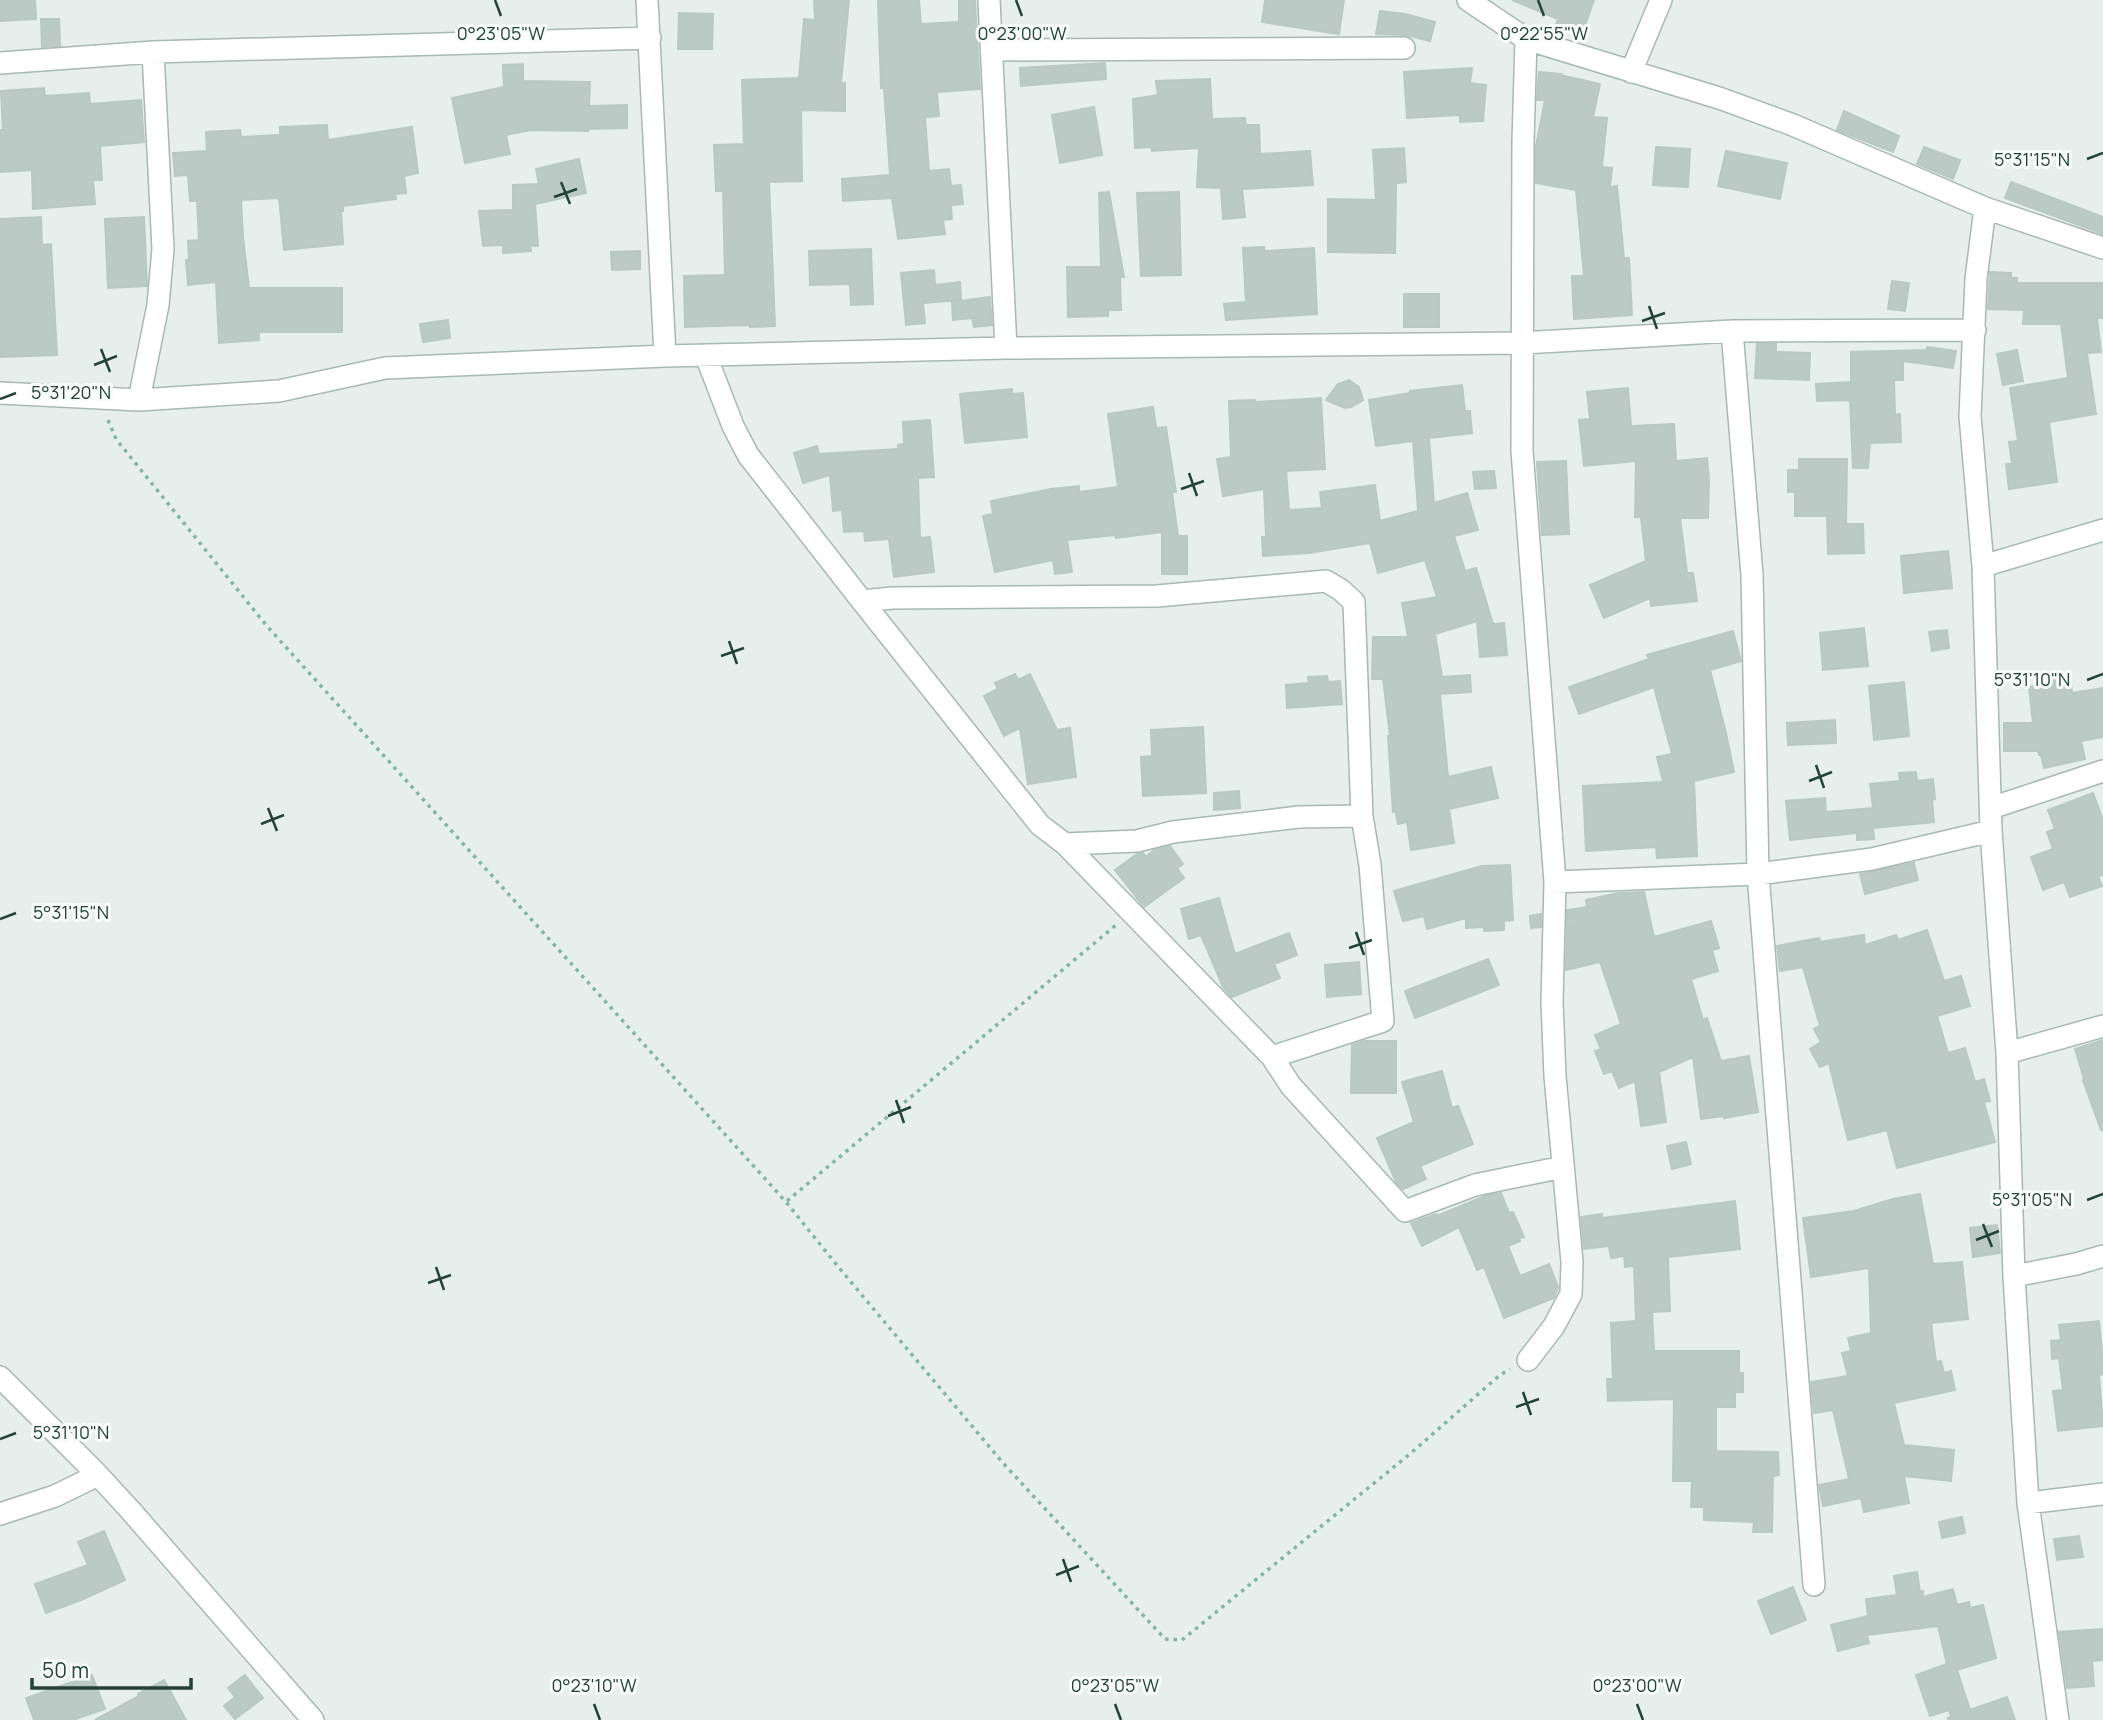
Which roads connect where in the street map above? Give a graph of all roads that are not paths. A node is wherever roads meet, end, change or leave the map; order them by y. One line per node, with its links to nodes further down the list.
1 (647, 0): 5 (street)
2 (989, 0): 8 (street)
3 (1468, 0): 6 (street)
4 (1661, 0): 11 (street)
5 (650, 38): 9 (street); 18 (street)
6 (1526, 39): 11 (street); 16 (street)
7 (1404, 48): 8 (street)
8 (992, 50): 17 (street)
9 (153, 52): 10 (street); 21 (street)
10 (0, 63)
11 (1631, 72): 12 (street)
12 (1985, 208): 13 (street); 14 (street)
13 (2103, 248)
14 (1975, 330): 15 (street); 23 (street)
15 (1732, 331): 16 (street); 30 (street)
16 (1522, 343): 17 (street); 31 (street)
17 (1006, 348): 19 (street)
18 (665, 356): 19 (street); 21 (street)
19 (706, 356): 24 (street)
20 (0, 393): 21 (street)
21 (139, 400)
22 (2103, 530): 23 (street)
23 (1983, 566): 26 (street)
24 (862, 601): 27 (street); 29 (street)
25 (2103, 771): 26 (street)
26 (1991, 808): 28 (street)
27 (1362, 816): 29 (street); 34 (street)
28 (1991, 831): 30 (street); 33 (street)
29 (1065, 844): 34 (street)
30 (1758, 874): 31 (street); 44 (street)
31 (1555, 881): 35 (street)
32 (2103, 1027): 33 (street)
33 (2007, 1053): 37 (street)
34 (1272, 1057): 35 (street)
35 (1563, 1167): 38 (street)
36 (2103, 1256): 37 (street)
37 (2014, 1276): 42 (street)
38 (1528, 1360)
39 (0, 1377): 40 (street)
40 (98, 1475): 43 (street); 45 (street)
41 (2103, 1494): 42 (street)
42 (2028, 1503): 46 (street)
43 (0, 1514)
44 (1814, 1585)
45 (313, 1720)
46 (2058, 1720)

